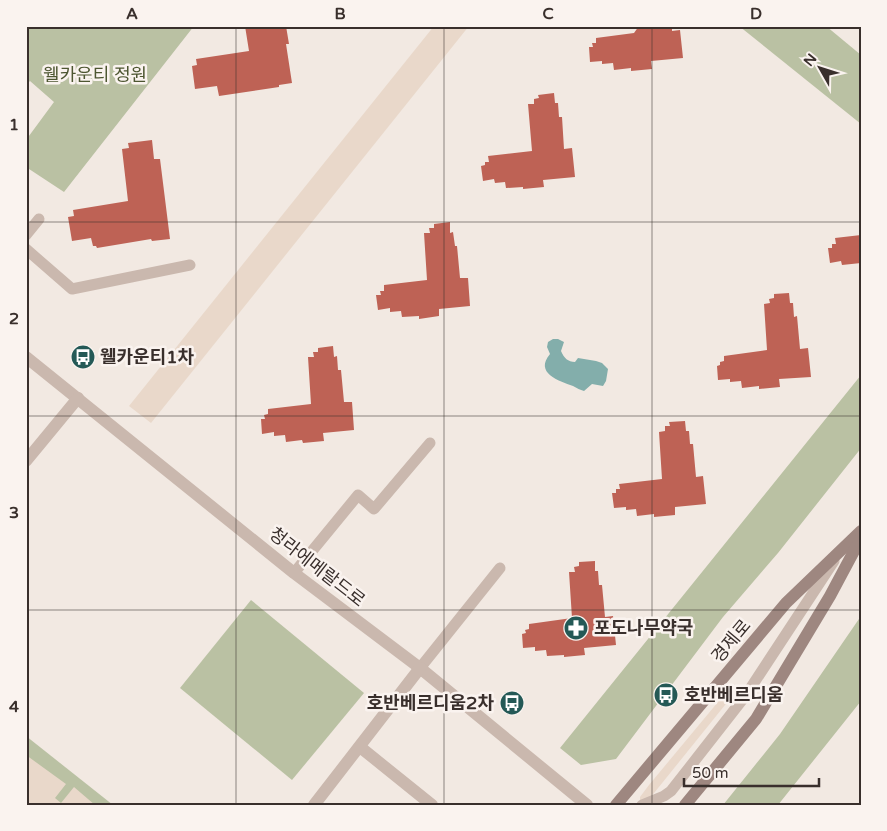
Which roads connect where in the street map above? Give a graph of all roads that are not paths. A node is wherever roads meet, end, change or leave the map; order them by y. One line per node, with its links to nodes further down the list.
1 (39, 219): 2 (lane)
2 (26, 235)
3 (26, 249): 4 (lane)
4 (190, 265)
5 (26, 357): 6 (street, 청라에메랄드로)
6 (78, 398): 8 (street); 13 (street, 청라에메랄드로)
7 (430, 443): 13 (lane)
8 (26, 461)
9 (861, 531): 11 (main road, 경제로)
10 (861, 538): 21 (main road)
11 (842, 549): 19 (main road, 경제로); 20 (lane)
12 (500, 568): 14 (lane)
13 (294, 573): 14 (street, 청라에메랄드로)
14 (420, 668): 15 (street); 18 (street, 청라에메랄드로)
15 (360, 747): 16 (street); 17 (street)
16 (314, 805)
17 (432, 805)
18 (587, 805)
19 (616, 805)
20 (642, 805)
21 (685, 805)

